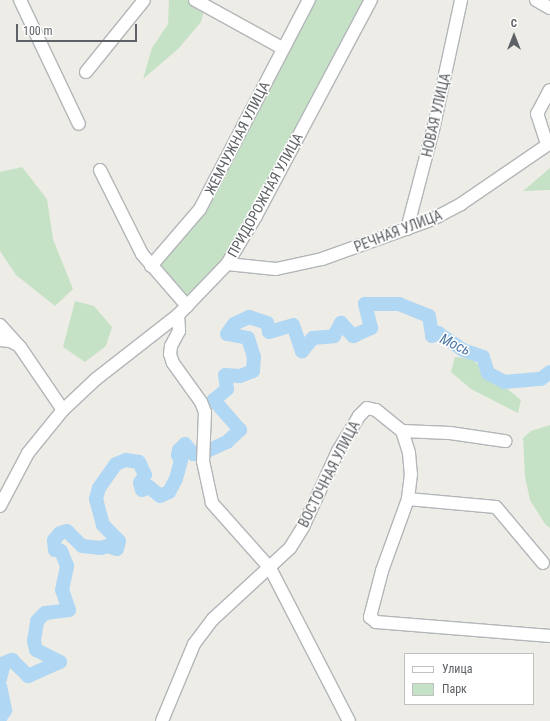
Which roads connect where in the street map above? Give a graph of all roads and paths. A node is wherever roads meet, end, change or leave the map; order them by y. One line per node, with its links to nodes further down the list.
1 (20, 0): 12 (street)
2 (144, 0): 10 (street)
3 (195, 0): 9 (street)
4 (309, 0): 9 (street, ЖЕМЧУЖНАЯ УЛИЦА)
5 (371, 0): 16 (street, ПРИДОРОЖНАЯ УЛИЦА)
6 (461, 0): 15 (street, НОВАЯ УЛИЦА)
7 (536, 0): 8 (street)
8 (550, 8)
9 (282, 48): 17 (street, ЖЕМЧУЖНАЯ УЛИЦА)
10 (86, 72)
11 (550, 90): 13 (street)
12 (79, 124)
13 (549, 143): 15 (street, РЕЧНАЯ УЛИЦА)
14 (100, 170): 17 (street)
15 (407, 229): 16 (street, РЕЧНАЯ УЛИЦА)
16 (227, 264): 18 (street, ПРИДОРОЖНАЯ УЛИЦА)
17 (151, 266): 18 (street)
18 (186, 306): 19 (street, ПРИДОРОЖНАЯ УЛИЦА)
19 (178, 315): 23 (street, ПРИДОРОЖНАЯ УЛИЦА); 29 (street)
20 (0, 325): 22 (street)
21 (0, 340): 22 (street)
22 (20, 347): 23 (street)
23 (63, 410): 27 (street, ПРИДОРОЖНАЯ УЛИЦА)
24 (402, 431): 25 (street); 26 (street); 29 (street, ВОСТОЧНАЯ УЛИЦА)
25 (505, 441)
26 (408, 499): 28 (street); 30 (street)
27 (0, 506)
28 (543, 563)
29 (270, 568): 31 (street, ВОСТОЧНАЯ УЛИЦА); 32 (street)
30 (550, 636)
31 (162, 721)
32 (349, 721)

